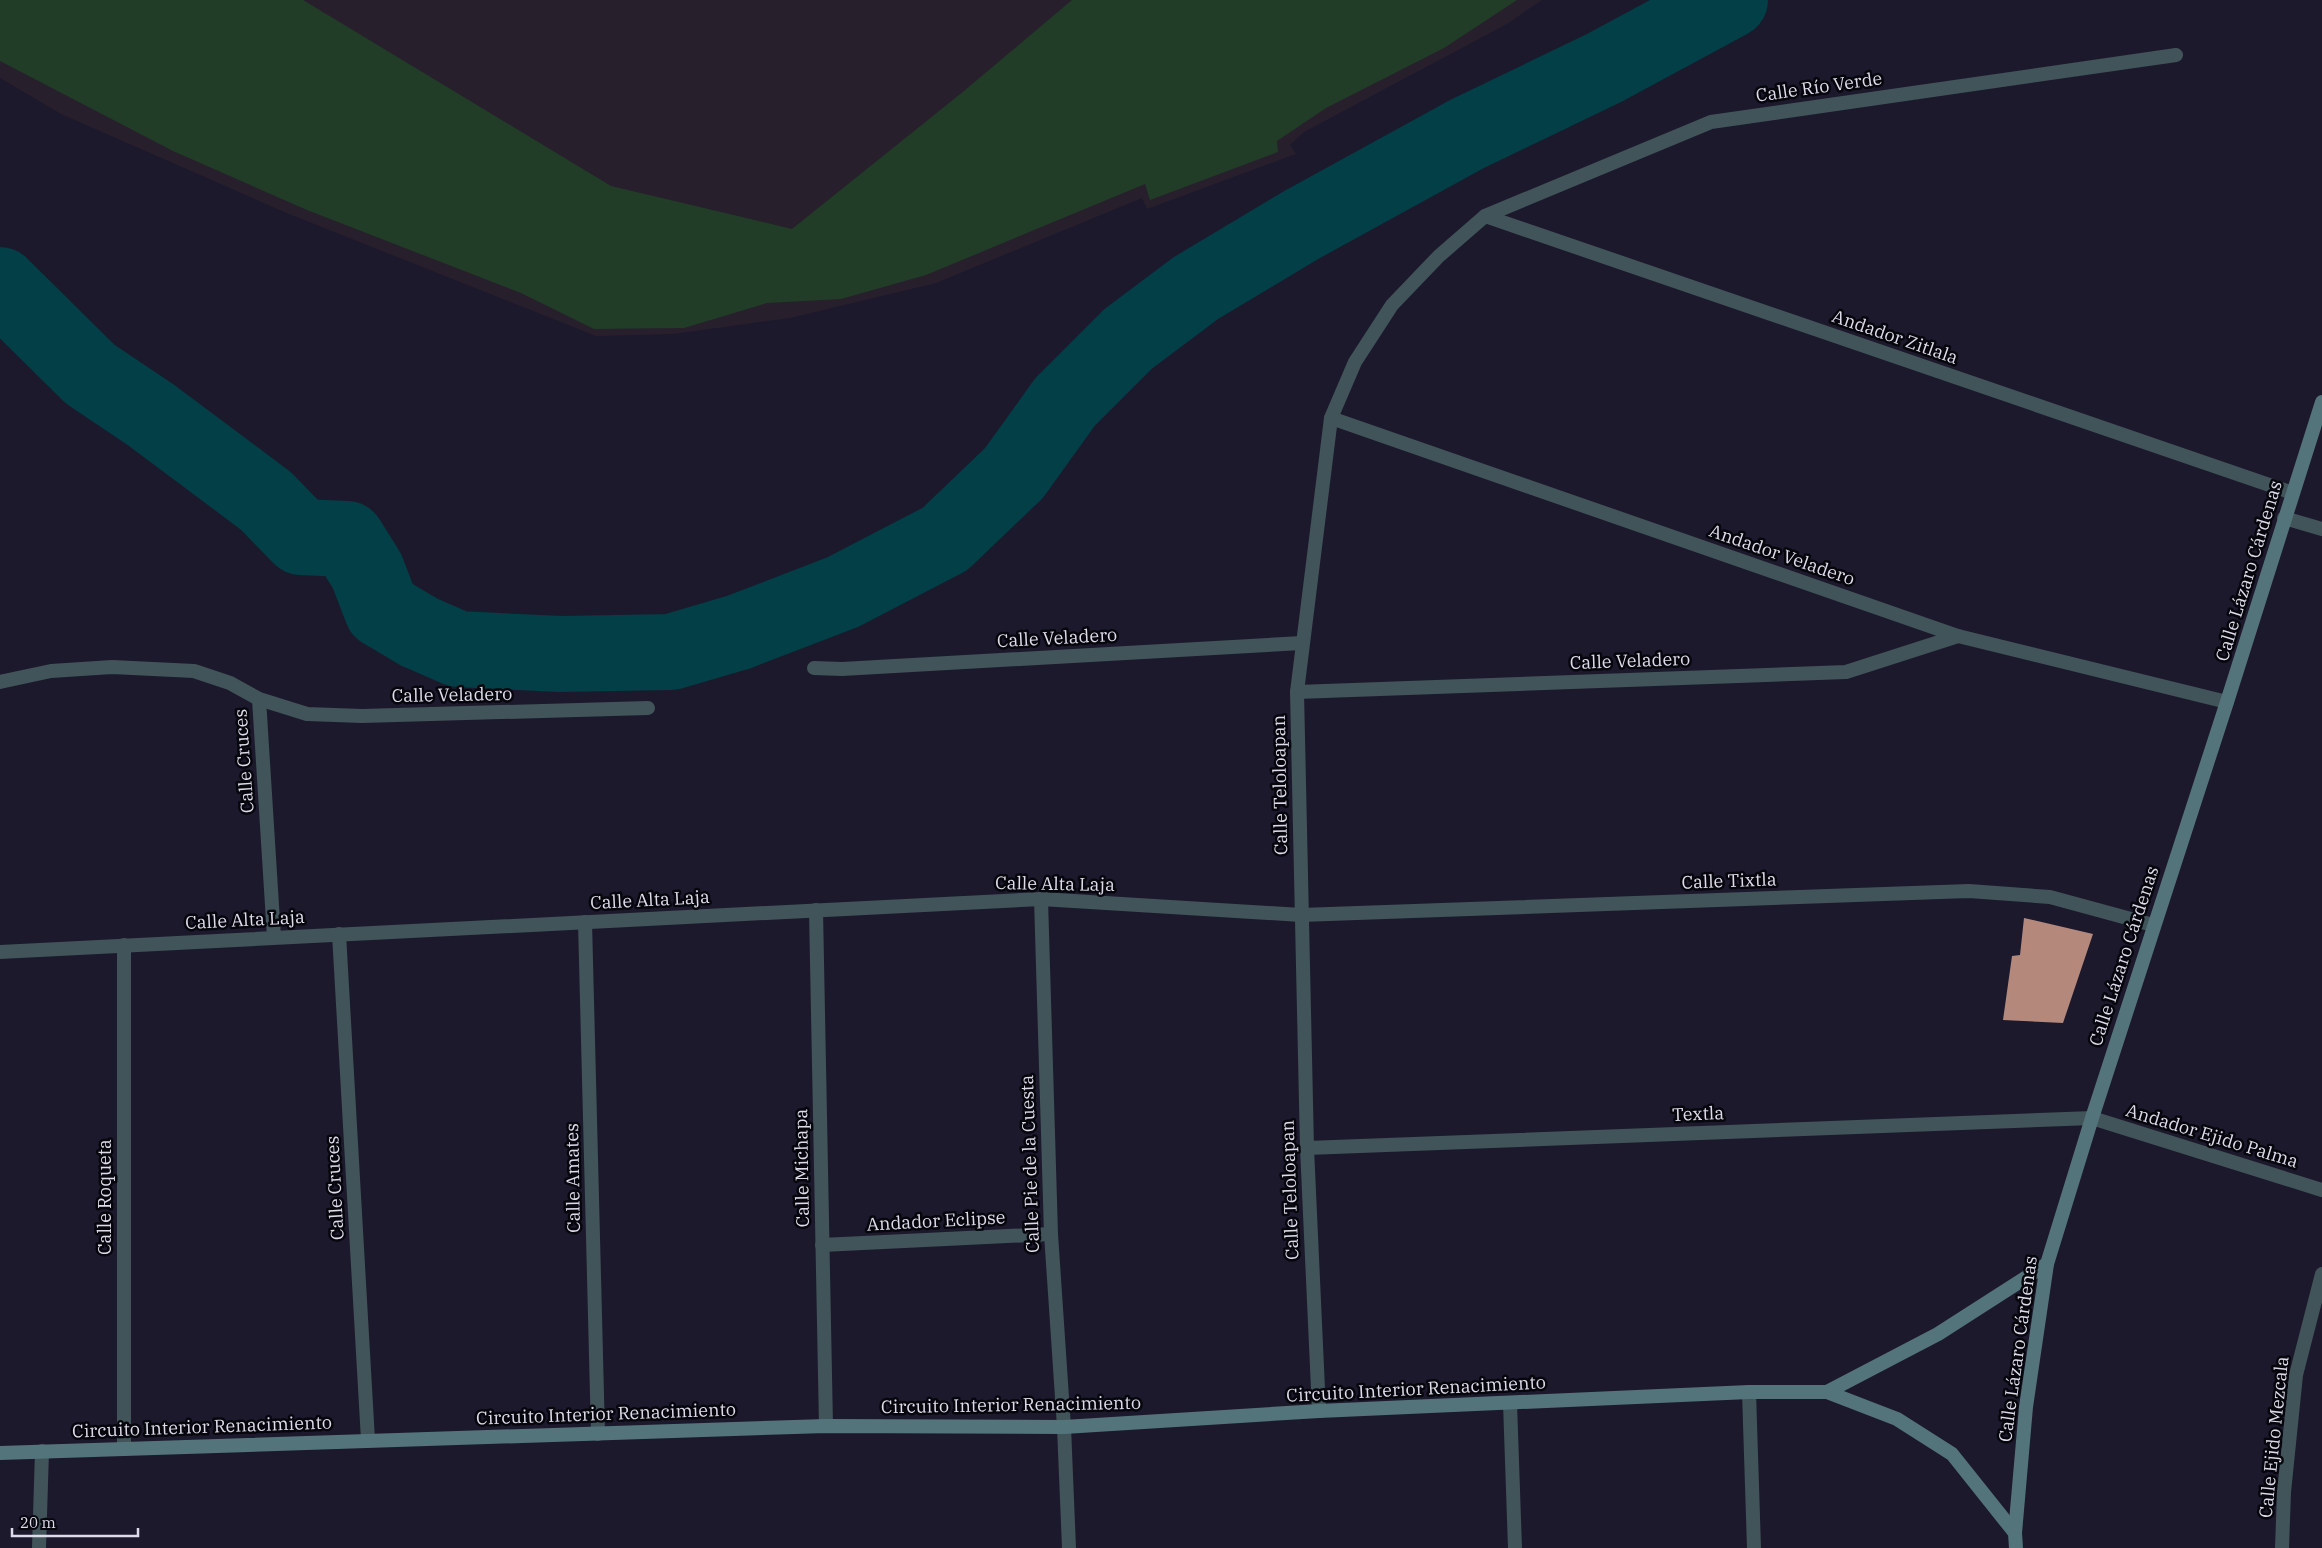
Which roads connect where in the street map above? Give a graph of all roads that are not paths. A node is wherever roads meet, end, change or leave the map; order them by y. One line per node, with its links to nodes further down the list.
1 (2176, 55): 2 (street, Calle Río Verde)
2 (1485, 216): 4 (street, Calle Teloloapan); 5 (street, Andador Zitlala)
3 (2322, 402): 5 (main road, Calle Lázaro Cárdenas)
4 (1331, 418): 8 (street, Andador Veladero); 9 (street, Calle Teloloapan)
5 (2293, 493): 6 (main road, Calle Lázaro Cárdenas)
6 (2284, 518): 7 (street); 14 (main road, Calle Lázaro Cárdenas)
7 (2322, 529)
8 (1958, 636): 12 (street, Calle Veladero); 14 (street, Andador Veladero)
9 (1302, 643): 10 (street, Calle Veladero); 12 (street, Calle Teloloapan)
10 (814, 668)
11 (0, 682): 13 (street, Calle Cruces)
12 (1297, 692): 18 (street, Calle Teloloapan)
13 (259, 699): 15 (street, Calle Veladero); 22 (street, Calle Cruces)
14 (2228, 702): 20 (main road, Calle Lázaro Cárdenas)
15 (648, 708)
16 (1041, 899): 17 (street, Calle Alta Laja); 18 (street, Calle Alta Laja); 28 (street, Calle Pie de la Cuesta)
17 (816, 910): 19 (street, Calle Alta Laja); 29 (street, Calle Michapa)
18 (1301, 915): 20 (street, Calle Tixtla); 26 (street, Calle Teloloapan)
19 (585, 922): 21 (street, Calle Alta Laja); 38 (street, Calle Amates)
20 (2154, 924): 25 (main road, Calle Lázaro Cárdenas)
21 (339, 934): 22 (street, Calle Alta Laja); 39 (street, Calle Cruces)
22 (274, 937): 23 (street, Calle Alta Laja)
23 (124, 946): 24 (street, Calle Alta Laja); 40 (street, Calle Roqueta)
24 (0, 952)
25 (2092, 1118): 26 (street, Textla); 27 (street, Andador Ejido Palma); 30 (main road, Calle Lázaro Cárdenas)
26 (1306, 1148): 35 (street, Calle Teloloapan)
27 (2322, 1190)
28 (1051, 1234): 29 (street, Andador Eclipse); 37 (street, Calle Pie de la Cuesta)
29 (822, 1245): 36 (street, Calle Michapa)
30 (2047, 1264): 33 (main road); 43 (main road, Calle Lázaro Cárdenas)
31 (2322, 1274): 49 (street, Calle Ejido Mezcala)
32 (1748, 1392): 33 (main road, Circuito Interior Renacimiento); 34 (main road, Circuito Interior Renacimiento); 47 (street)
33 (1827, 1392): 43 (main road, Circuito Interior Renacimiento)
34 (1510, 1404): 35 (main road, Circuito Interior Renacimiento); 46 (street)
35 (1319, 1411): 37 (main road, Circuito Interior Renacimiento)
36 (826, 1426): 37 (main road, Circuito Interior Renacimiento); 38 (main road, Circuito Interior Renacimiento)
37 (1064, 1427): 45 (street, Calle Pie de la Cuesta)
38 (598, 1434): 39 (main road, Circuito Interior Renacimiento)
39 (368, 1440): 40 (main road, Circuito Interior Renacimiento)
40 (124, 1449): 41 (main road, Circuito Interior Renacimiento)
41 (42, 1451): 42 (main road, Circuito Interior Renacimiento); 44 (street)
42 (0, 1452)
43 (2016, 1533): 48 (main road)
44 (39, 1548)
45 (1069, 1548)
46 (1515, 1548)
47 (1754, 1548)
48 (2016, 1548)
49 (2282, 1548)

